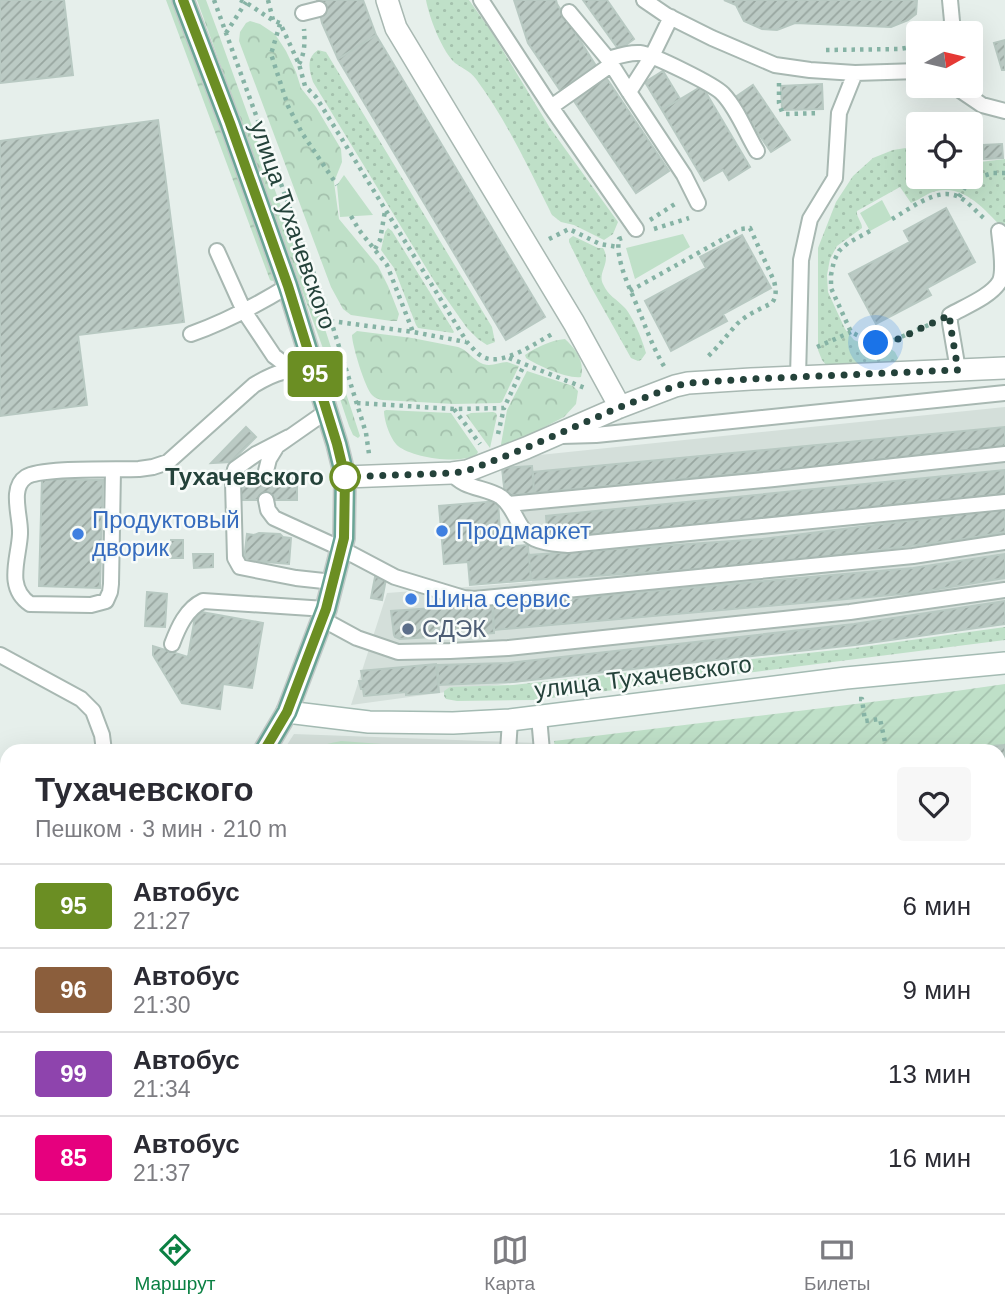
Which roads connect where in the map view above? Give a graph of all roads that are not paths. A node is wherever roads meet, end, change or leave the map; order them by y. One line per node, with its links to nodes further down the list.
1 (183, 0): 24 (main road, улица Тухачевского)
2 (387, 0): 33 (street)
3 (644, 0): 9 (lane)
4 (950, 0): 10 (lane)
5 (484, 2): 17 (lane)
6 (318, 9): 8 (lane)
7 (569, 12): 12 (lane)
8 (303, 13)
9 (671, 17): 11 (lane); 14 (lane)
10 (952, 21)
11 (652, 56): 12 (lane); 15 (lane); 19 (lane)
12 (610, 62): 15 (lane); 17 (lane)
13 (906, 71): 14 (lane)
14 (855, 73): 31 (lane)
15 (629, 92): 20 (lane)
16 (972, 98): 18 (lane)
17 (551, 107): 21 (lane)
18 (1005, 111)
19 (757, 152)
20 (696, 197)
21 (643, 230)
22 (999, 231): 30 (lane)
23 (217, 251): 25 (lane)
24 (288, 286): 25 (lane); 29 (main road, улица Тухачевского)
25 (244, 311): 26 (lane); 28 (lane)
26 (191, 334)
27 (1005, 368): 30 (street)
28 (291, 369): 29 (lane); 38 (lane)
29 (314, 370): 34 (main road, улица Тухачевского)
30 (958, 370): 31 (street)
31 (798, 377): 33 (street)
32 (1005, 393): 36 (lane)
33 (616, 401): 36 (street)
34 (327, 411): 35 (lane); 41 (main road, улица Тухачевского)
35 (289, 436): 39 (lane); 49 (lane)
36 (553, 436): 40 (street)
37 (1005, 454): 44 (lane)
38 (113, 470): 38 (lane)
39 (266, 471)
40 (452, 473): 41 (street); 44 (lane)
41 (345, 477): 48 (main road, улица Тухачевского)
42 (266, 500): 48 (lane)
43 (1005, 502): 46 (lane)
44 (508, 504): 46 (lane)
45 (542, 527): 46 (lane)
46 (523, 530)
47 (1005, 542): 48 (lane)
48 (342, 549): 49 (main road, улица Тухачевского)
49 (333, 582): 51 (main road, улица Тухачевского)
50 (1005, 590): 51 (lane)
51 (324, 614): 52 (lane); 55 (main road, улица Тухачевского)
52 (172, 644)
53 (0, 655): 58 (lane)
54 (1005, 663): 56 (street, улица Тухачевского)
55 (287, 712): 57 (street, улица Тухачевского); 59 (main road, улица Тухачевского)
56 (539, 717): 57 (street, улица Тухачевского); 61 (lane)
57 (510, 720): 60 (lane)
58 (103, 744)
59 (268, 744)
60 (509, 744)
61 (541, 744)

